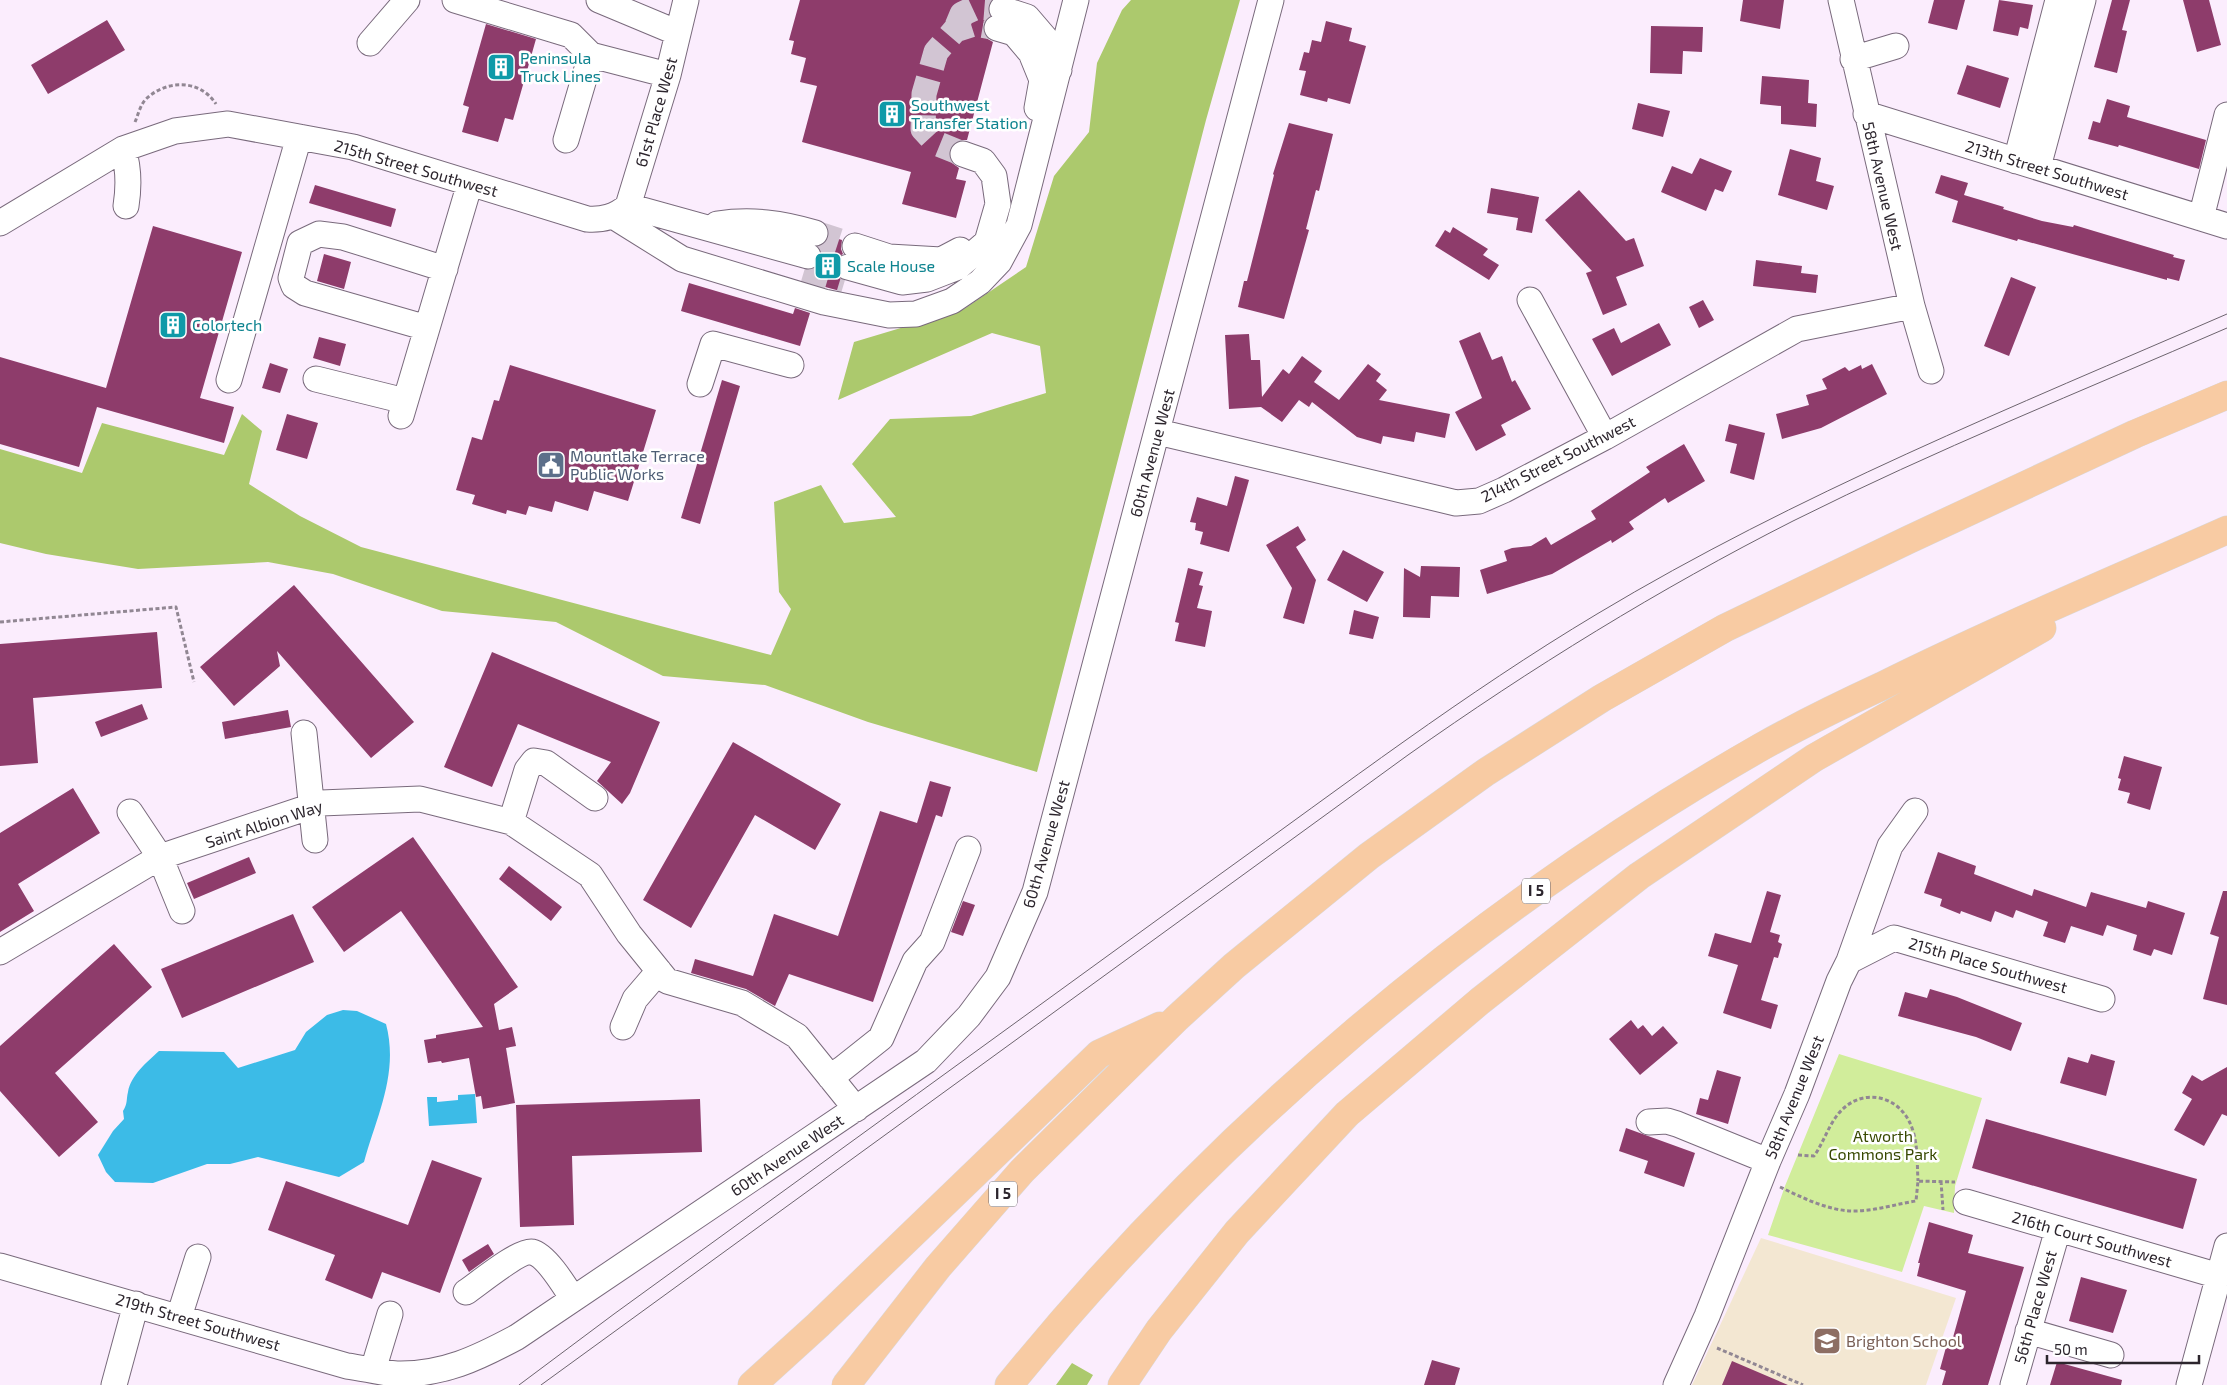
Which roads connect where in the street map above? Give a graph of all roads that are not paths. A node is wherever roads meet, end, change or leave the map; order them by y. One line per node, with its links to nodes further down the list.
1 (407, 0): 11 (street)
2 (455, 0): 13 (street)
3 (599, 0): 10 (street)
4 (686, 0): 10 (street, 61st Place West)
5 (1076, 0): 15 (street)
6 (1271, 0): 41 (street, 60th Avenue West)
7 (1841, 0): 14 (street, 58th Avenue West)
8 (2058, 0): 23 (street)
9 (2083, 0): 23 (street)
10 (678, 33): 16 (street, 61st Place West)
11 (370, 44)
12 (1896, 46): 14 (street)
13 (591, 55): 16 (street); 20 (street)
14 (1853, 59): 17 (street, 58th Avenue West)
15 (1059, 70): 22 (street); 30 (street)
16 (668, 75): 26 (street, 61st Place West)
17 (1866, 114): 23 (street, 213th Street Southwest); 33 (street, 58th Avenue West)
18 (2227, 115): 27 (street)
19 (299, 137): 21 (street, 215th Street Southwest); 24 (street, 215th Street Southwest); 38 (street)
20 (566, 140)
21 (123, 149): 25 (street); 28 (street, 215th Street Southwest)
22 (963, 154)
23 (2027, 164): 27 (street, 213th Street Southwest)
24 (470, 183): 26 (street, 215th Street Southwest); 31 (street)
25 (126, 206)
26 (621, 211): 30 (street); 30 (street)
27 (2201, 218): 29 (street, 213th Street Southwest)
28 (0, 223)
29 (2227, 226)
30 (651, 240)
31 (445, 269): 34 (street); 34 (street)
32 (1530, 300): 42 (street)
33 (1912, 306): 36 (street, 58th Avenue West); 42 (street, 214th Street Southwest)
34 (427, 328): 37 (street)
35 (791, 365): 39 (street)
36 (1931, 371)
37 (316, 379)
38 (229, 380)
39 (700, 384)
40 (2227, 395): 59 (highway, I 5)
41 (1158, 432): 42 (street, 214th Street Southwest); 62 (street, 60th Avenue West)
42 (1605, 437)
43 (2227, 530): 44 (highway, I 5)
44 (2176, 552): 82 (highway, I 5); 83 (highway)
45 (304, 733): 47 (street)
46 (595, 798): 50 (street)
47 (313, 806): 50 (street, Saint Albion Way); 51 (street); 53 (street, Saint Albion Way)
48 (1915, 811): 56 (street, 58th Avenue West)
49 (130, 812): 53 (street)
50 (511, 822): 57 (street, Saint Albion Way)
51 (315, 840)
52 (968, 849): 61 (street)
53 (160, 857): 54 (street); 55 (street, Saint Albion Way)
54 (182, 911)
55 (0, 952)
56 (1849, 961): 58 (street, 215th Place Southwest); 64 (street, 58th Avenue West)
57 (658, 979): 60 (street); 61 (street)
58 (2102, 999)
59 (1177, 1018): 80 (highway); 81 (highway, I 5)
60 (623, 1027)
61 (830, 1077): 62 (street)
62 (856, 1109): 72 (street, 60th Avenue West)
63 (1649, 1122): 64 (street)
64 (1764, 1170): 84 (street, 58th Avenue West)
65 (1962, 1192): 66 (street, 216th Court Southwest)
66 (2058, 1229): 70 (street, 216th Court Southwest); 76 (street, 56th Place West)
67 (2227, 1246): 70 (street)
68 (198, 1257): 75 (street)
69 (0, 1266): 73 (street, 219th Street Southwest)
70 (2219, 1276): 86 (street)
71 (466, 1292): 72 (street)
72 (573, 1299): 78 (street, 60th Avenue West)
73 (136, 1304): 75 (street, 219th Street Southwest); 79 (street)
74 (390, 1314): 78 (street)
75 (179, 1317): 78 (street, 219th Street Southwest)
76 (2028, 1331): 77 (street); 85 (street, 56th Place West)
77 (2111, 1355)
78 (385, 1372)
79 (114, 1385)
80 (752, 1385)
81 (846, 1385)
82 (1009, 1385)
83 (1122, 1385)
84 (1676, 1385)
85 (2013, 1385)
86 (2189, 1385)

